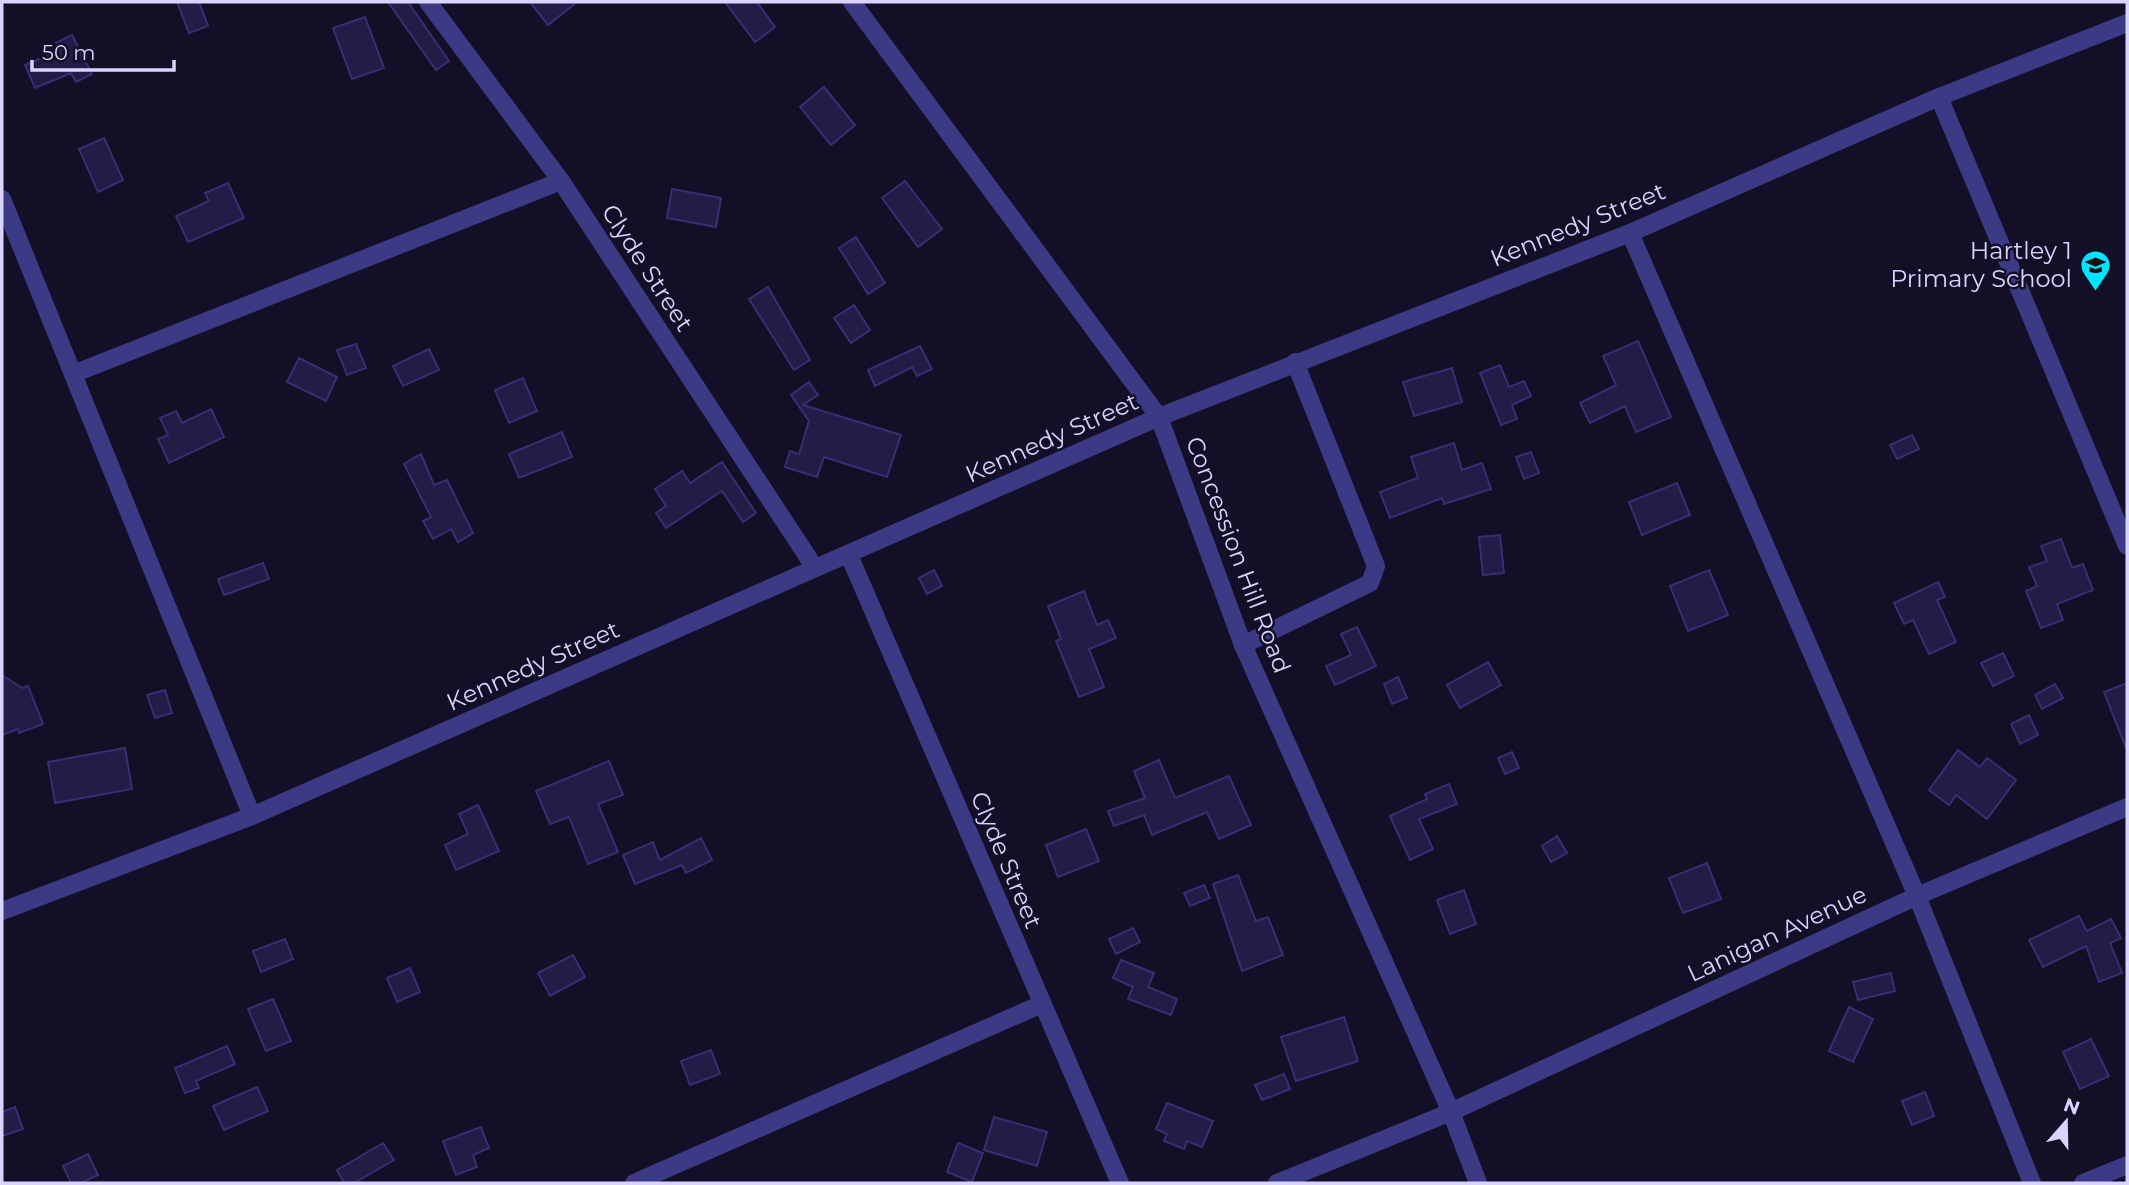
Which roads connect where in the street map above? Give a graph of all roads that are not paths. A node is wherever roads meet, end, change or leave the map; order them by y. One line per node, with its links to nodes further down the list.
1 (428, 2): 5 (street, Clyde Street)
2 (852, 2): 10 (street, Concession Hill Road)
3 (2127, 23): 4 (street, Kennedy Street)
4 (1939, 97): 7 (street, Kennedy Street); 11 (street)
5 (561, 181): 9 (street); 13 (street, Clyde Street)
6 (2, 200): 9 (street)
7 (1630, 233): 8 (street, Kennedy Street); 17 (street)
8 (1295, 362): 10 (street, Kennedy Street); 14 (street)
9 (73, 374): 16 (street)
10 (1159, 417): 12 (street, Kennedy Street); 14 (street, Concession Hill Road)
11 (2127, 546)
12 (849, 555): 13 (street, Kennedy Street); 19 (street, Clyde Street)
13 (815, 568): 16 (street, Kennedy Street)
14 (1243, 645): 20 (street, Concession Hill Road)
15 (2127, 807): 17 (street, Lanigan Avenue)
16 (252, 816): 18 (street, Kennedy Street)
17 (1917, 897): 20 (street, Lanigan Avenue); 26 (street)
18 (2, 911)
19 (1042, 1004): 22 (street); 23 (street, Clyde Street)
20 (1451, 1112): 24 (street, Lanigan Avenue); 25 (street, Concession Hill Road)
21 (2127, 1166): 27 (street)
22 (634, 1183)
23 (1120, 1183)
24 (1277, 1183)
25 (1478, 1183)
26 (2032, 1183)
27 (2083, 1183)

